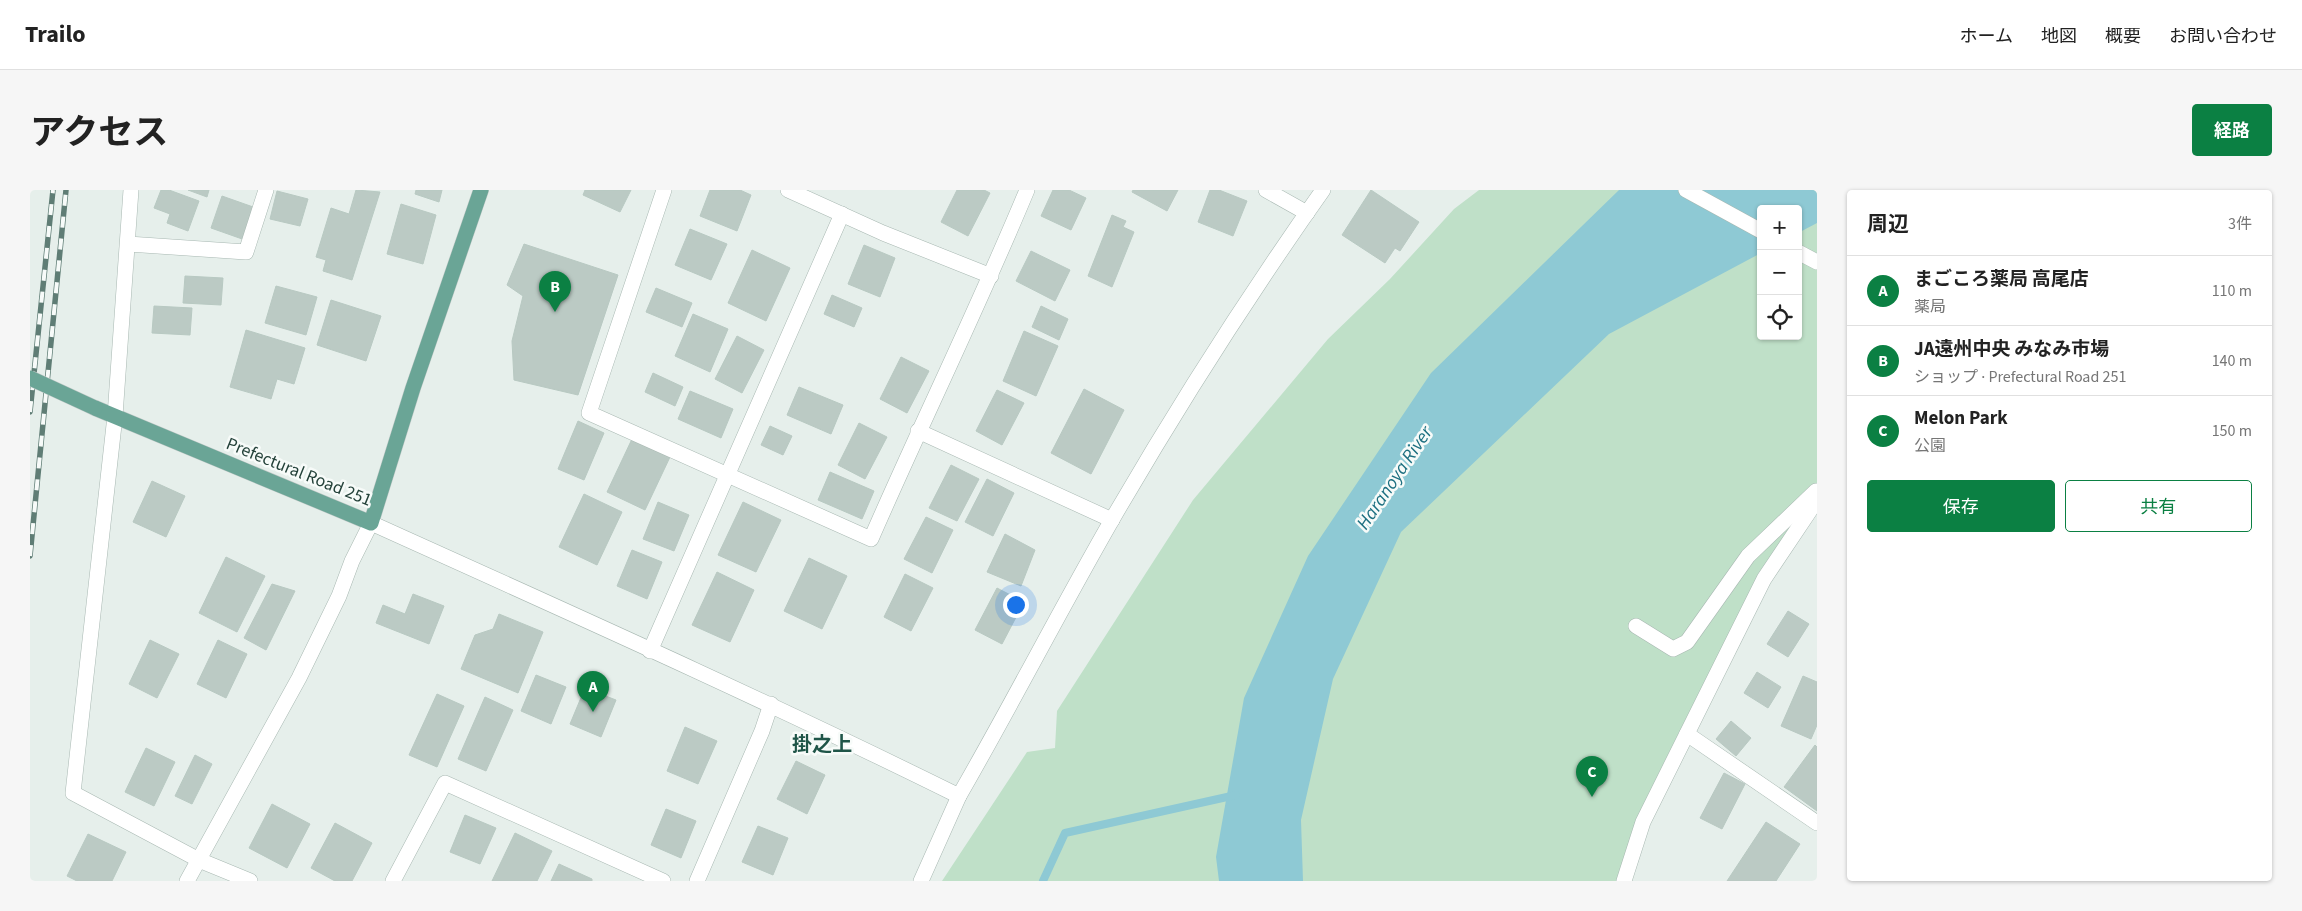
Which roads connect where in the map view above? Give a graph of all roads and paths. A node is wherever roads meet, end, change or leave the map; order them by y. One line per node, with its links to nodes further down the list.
1 (131, 190): 13 (street)
2 (266, 190): 13 (street)
3 (481, 190): 24 (main road, Prefectural Road 251)
4 (664, 190): 20 (street)
5 (788, 190): 11 (street)
6 (1027, 190): 16 (street)
7 (1266, 190): 10 (street)
8 (1323, 190): 10 (street)
9 (1686, 190): 12 (street)
10 (1307, 213): 23 (street)
11 (842, 214): 16 (street); 20 (street)
12 (1757, 229)
13 (128, 244): 18 (street)
14 (1802, 254): 15 (street)
15 (1817, 262)
16 (992, 276): 19 (street)
17 (30, 378): 18 (main road, Prefectural Road 251, bridge)
18 (115, 416): 24 (main road, Prefectural Road 251); 31 (street)
19 (918, 431): 20 (street); 23 (street)
20 (727, 475): 26 (street)
21 (1817, 490): 25 (street)
22 (1817, 500): 28 (street)
23 (1112, 520): 29 (street)
24 (371, 523): 26 (street); 31 (street)
25 (1636, 626)
26 (650, 651): 27 (street)
27 (771, 704): 29 (street); 36 (street)
28 (1687, 734): 30 (street); 38 (street)
29 (958, 796): 37 (street)
30 (1817, 823)
31 (199, 860): 32 (street); 33 (street)
32 (187, 881)
33 (250, 881)
34 (393, 881): 35 (street)
35 (663, 881)
36 (697, 881)
37 (921, 881)
38 (1624, 881)

